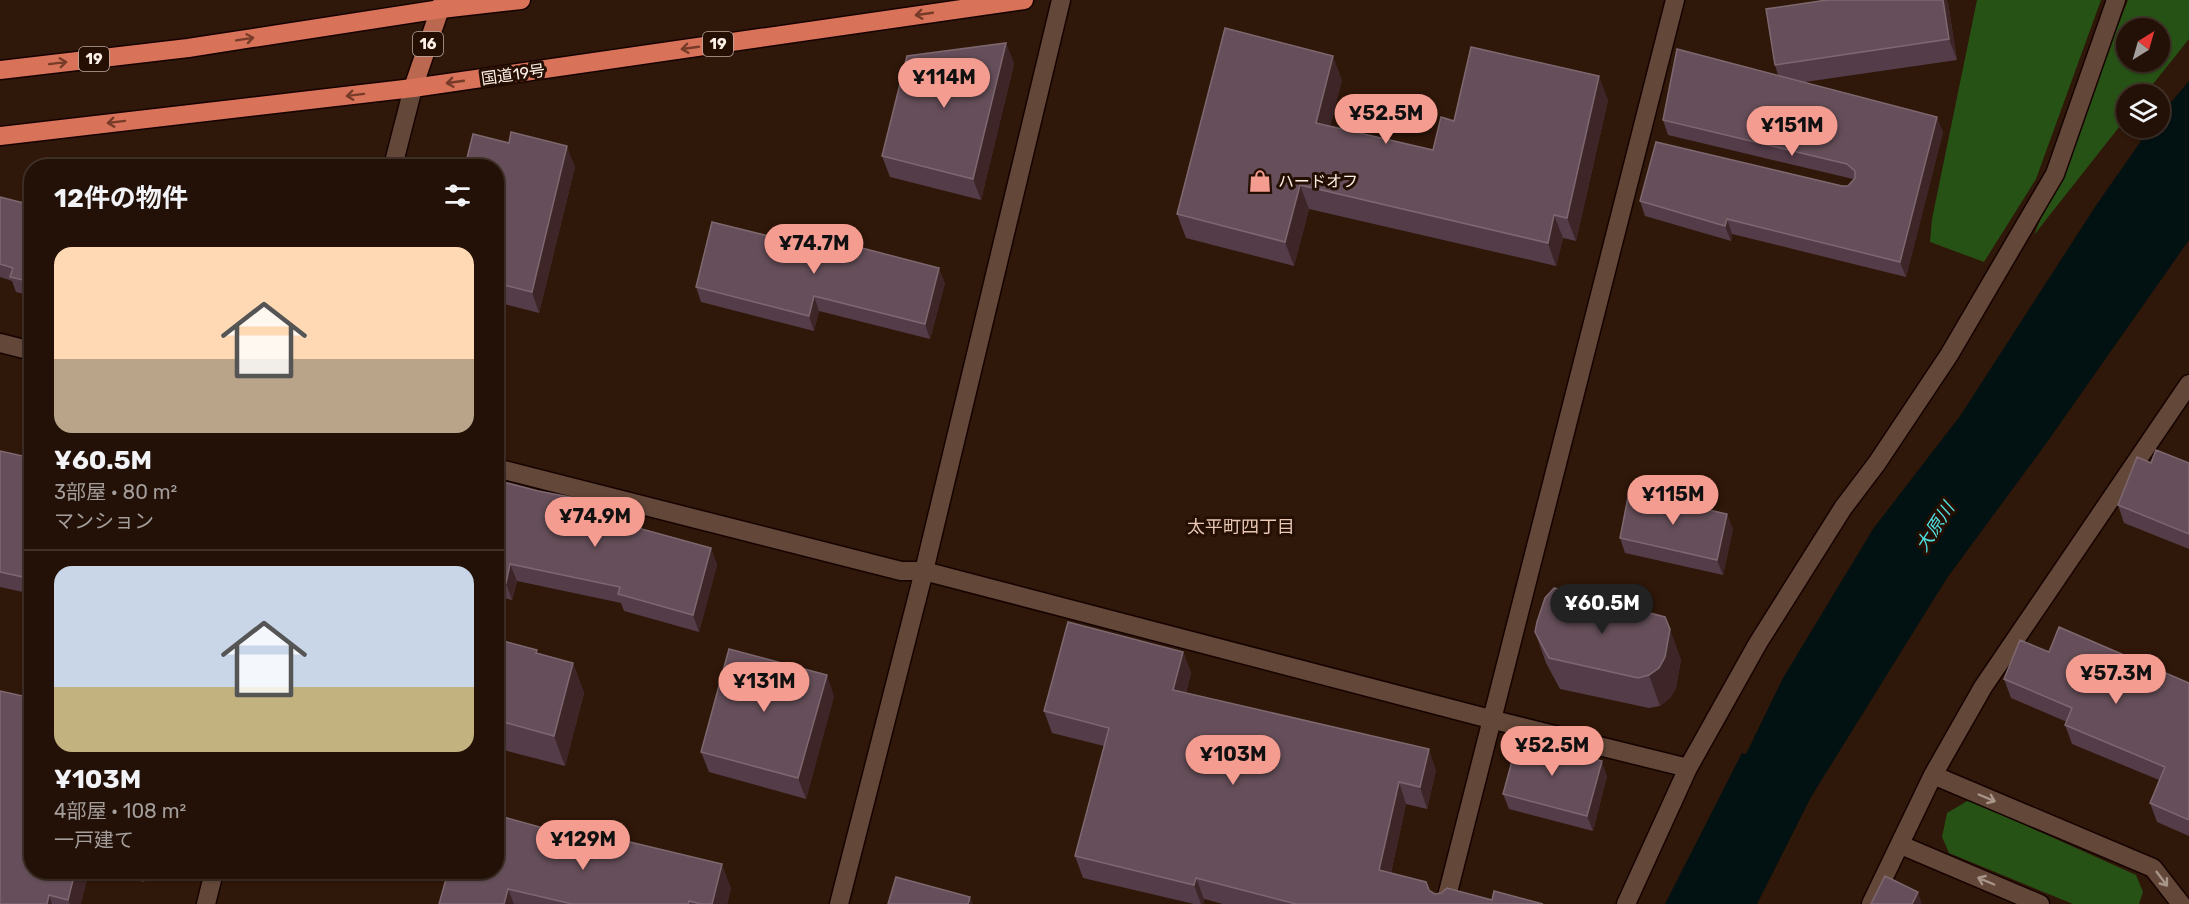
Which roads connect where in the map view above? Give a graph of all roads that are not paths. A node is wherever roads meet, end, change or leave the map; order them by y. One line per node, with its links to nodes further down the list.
1 (521, 0): 6 (highway, 19)
2 (1024, 0): 8 (highway, 国道19号 / 19, one-way to 8)
3 (1061, 0): 17 (street)
4 (1675, 0): 10 (street)
5 (2116, 0): 19 (street)
6 (442, 4): 7 (highway, 19, one-way to 6); 8 (main road, 16)
7 (0, 70)
8 (413, 88): 9 (highway, 国道19号 / 19, one-way to 9); 12 (street)
9 (0, 136)
10 (1640, 140): 11 (street); 18 (street)
11 (1662, 145)
12 (395, 159)
13 (0, 343): 14 (street)
14 (24, 349)
15 (2189, 384): 20 (street)
16 (504, 470): 17 (street)
17 (924, 571): 18 (street); 24 (street)
18 (1494, 720): 19 (street); 25 (street)
19 (1688, 768): 26 (street)
20 (1933, 775): 21 (street); 29 (street, one-way to 29)
21 (1901, 845): 27 (street); 28 (street, one-way to 21)
22 (212, 879): 23 (street)
23 (206, 904)
24 (839, 904)
25 (1445, 904)
26 (1626, 904)
27 (1871, 904)
28 (2040, 904)
29 (2181, 904)

